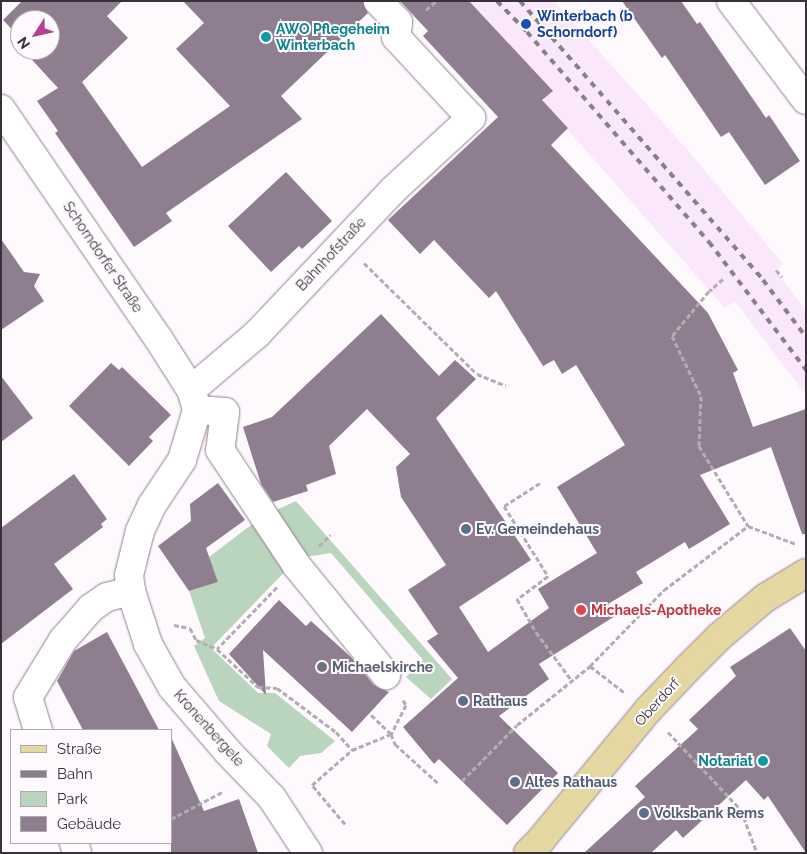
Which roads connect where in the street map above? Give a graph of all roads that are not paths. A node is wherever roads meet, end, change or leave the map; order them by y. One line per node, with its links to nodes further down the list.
1 (378, 1): 6 (street, Bahnhofstraße)
2 (731, 1): 3 (street)
3 (806, 100)
4 (1, 108): 5 (street, Schorndorfer Straße)
5 (11, 141): 6 (street, Schorndorfer Straße)
6 (194, 400): 8 (street); 9 (street)
7 (806, 573): 12 (main road, Oberdorf)
8 (130, 591): 10 (street); 11 (street, Kronenbergele)
9 (392, 684)
10 (38, 729)
11 (308, 853)
12 (528, 853)

